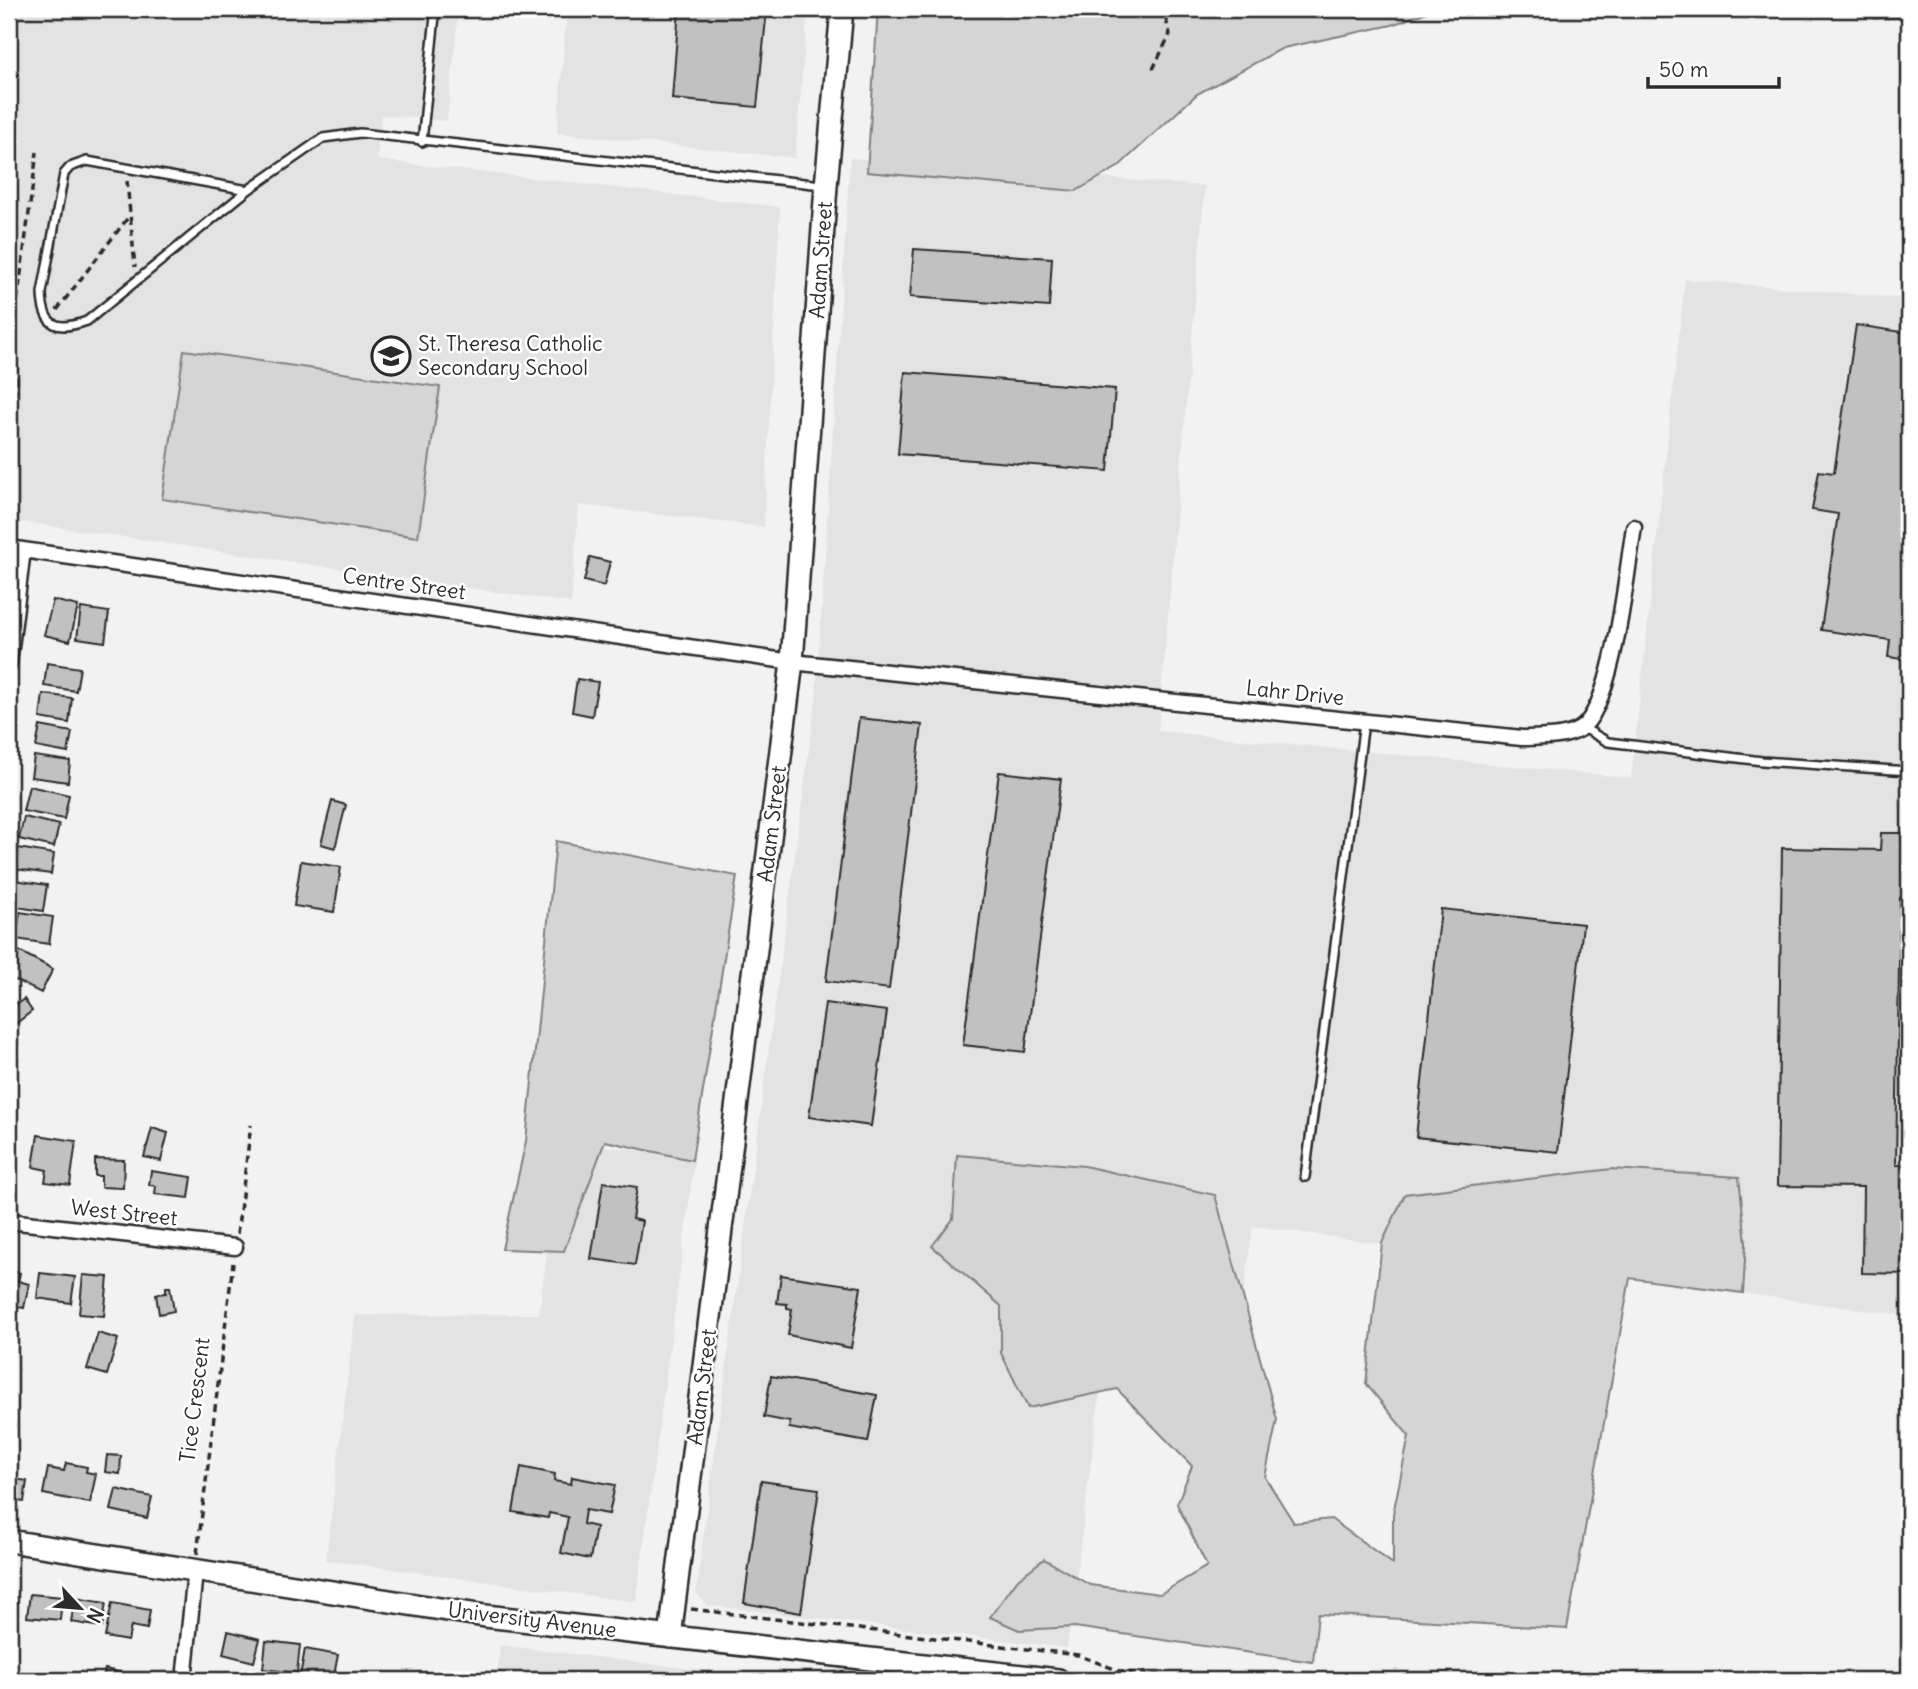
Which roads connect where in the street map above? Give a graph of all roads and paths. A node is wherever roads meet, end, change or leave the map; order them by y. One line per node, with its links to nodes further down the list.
1 (430, 9): 5 (lane)
2 (842, 9): 8 (street, Adam Street)
3 (1163, 9): 4 (path)
4 (1153, 69)
5 (422, 142): 8 (lane); 9 (lane)
6 (37, 152): 13 (path)
7 (125, 168): 9 (lane); 10 (path); 12 (lane)
8 (826, 186): 16 (street, Adam Street)
9 (247, 190): 11 (lane)
10 (130, 215): 11 (path); 12 (path)
11 (136, 281): 12 (lane)
12 (49, 321)
13 (9, 443)
14 (1634, 527): 19 (street)
15 (16, 549): 16 (street, Centre Street); 17 (street)
16 (793, 662): 18 (street, Lahr Drive); 27 (street, Adam Street)
17 (9, 663)
18 (1364, 722): 19 (street, Lahr Drive); 22 (lane)
19 (1583, 727): 20 (lane)
20 (1909, 771)
21 (251, 1125): 24 (path, Tice Crescent)
22 (1305, 1177)
23 (9, 1221): 24 (street, West Street)
24 (235, 1247): 26 (path, Tice Crescent)
25 (9, 1541): 26 (street, University Avenue)
26 (195, 1572): 28 (street, University Avenue); 29 (street)
27 (674, 1607): 28 (street, Adam Street); 31 (path)
28 (670, 1637): 30 (street, University Avenue)
29 (184, 1680)
30 (1058, 1680)
31 (1208, 1680)

